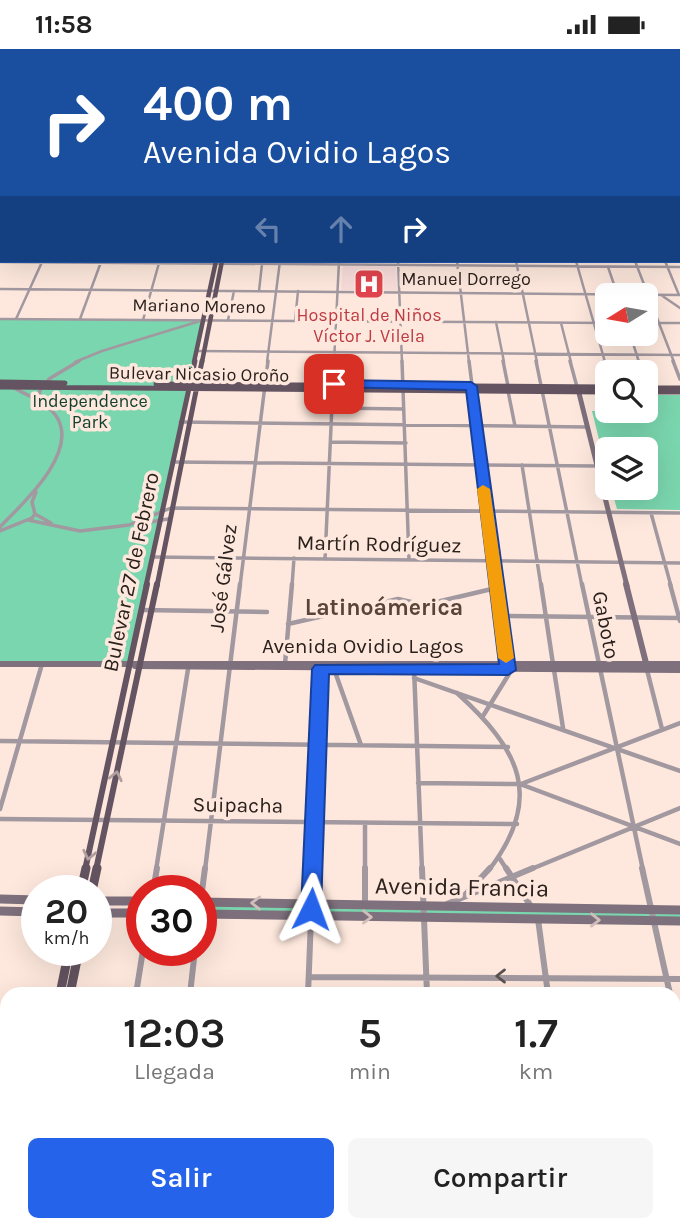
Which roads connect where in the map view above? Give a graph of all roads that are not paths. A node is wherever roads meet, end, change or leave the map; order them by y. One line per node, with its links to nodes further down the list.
1 (42, 263): 23 (street)
2 (101, 263): 24 (street)
3 (160, 263): 25 (street)
4 (218, 263): 26 (main road, Bulevar 27 de Febrero)
5 (240, 263): 14 (street)
6 (280, 263): 7 (street); 14 (street); 29 (street, José Gálvez)
7 (339, 263): 8 (street); 31 (street)
8 (399, 263): 9 (street); 32 (street)
9 (457, 263): 10 (street); 33 (street)
10 (517, 263): 15 (street); 34 (street, Gaboto)
11 (576, 263): 15 (street)
12 (636, 263): 17 (street)
13 (666, 263): 18 (street)
14 (262, 264): 28 (street)
15 (577, 267): 16 (street); 35 (street)
16 (608, 267): 17 (street); 20 (street)
17 (638, 267): 18 (street); 21 (street)
18 (668, 267): 19 (street); 38 (street)
19 (680, 267)
20 (613, 283)
21 (644, 283)
22 (0, 289): 23 (street, Manuel Dorrego)
23 (29, 289): 24 (street, Manuel Dorrego); 41 (street)
24 (91, 290): 25 (street, Manuel Dorrego); 42 (street)
25 (152, 290): 26 (street, Manuel Dorrego); 43 (street)
26 (212, 291): 27 (street, Manuel Dorrego); 44 (main road, Bulevar 27 de Febrero)
27 (234, 291): 28 (street, Manuel Dorrego); 45 (street)
28 (259, 291): 29 (street, Manuel Dorrego)
29 (276, 291): 30 (street, Manuel Dorrego); 46 (street, José Gálvez)
30 (298, 291): 31 (street, Manuel Dorrego); 47 (street)
31 (338, 292): 32 (street, Manuel Dorrego); 48 (street)
32 (400, 292): 33 (street, Manuel Dorrego); 49 (street)
33 (461, 293): 34 (street, Manuel Dorrego); 50 (street)
34 (523, 293): 35 (street, Manuel Dorrego); 52 (street, Gaboto)
35 (585, 294): 36 (street, Manuel Dorrego); 54 (street)
36 (595, 294)
37 (660, 294): 38 (street, Manuel Dorrego); 39 (street)
38 (680, 295)
39 (680, 308)
40 (0, 319): 41 (street, Mariano Moreno)
41 (16, 319): 42 (street, Mariano Moreno)
42 (80, 319): 43 (street, Mariano Moreno)
43 (143, 320): 44 (street, Mariano Moreno)
44 (206, 320): 45 (street, Mariano Moreno); 58 (main road, Bulevar 27 de Febrero); 59 (main road, Bulevar 27 de Febrero); 76 (street)
45 (228, 320): 46 (street, Mariano Moreno)
46 (272, 321): 47 (street, Mariano Moreno); 60 (street, José Gálvez)
47 (295, 321): 48 (street, Mariano Moreno)
48 (337, 321): 49 (street, Mariano Moreno); 61 (street)
49 (401, 322): 50 (street, Mariano Moreno); 62 (street)
50 (464, 322): 51 (street, Mariano Moreno); 63 (street)
51 (496, 322): 52 (street, Mariano Moreno); 64 (street)
52 (529, 323): 53 (street, Mariano Moreno); 65 (street, Gaboto)
53 (561, 323): 54 (street, Mariano Moreno); 66 (street)
54 (594, 323): 67 (street)
55 (659, 323): 56 (street); 69 (street)
56 (680, 323)
57 (634, 347): 68 (street)
58 (197, 351): 59 (street); 77 (main road, Bulevar 27 de Febrero)
59 (204, 351): 60 (street); 78 (main road, Bulevar 27 de Febrero)
60 (269, 352): 61 (street); 79 (street, José Gálvez)
61 (335, 352): 62 (street); 80 (street)
62 (402, 353): 63 (street); 81 (street)
63 (468, 353): 64 (street); 82 (street)
64 (502, 353): 65 (street); 83 (street)
65 (536, 354): 66 (street); 84 (street, Gaboto)
66 (569, 354): 67 (street); 86 (street)
67 (603, 354): 68 (street); 71 (street)
68 (637, 355): 69 (street); 72 (street)
69 (671, 355): 70 (street); 73 (street)
70 (680, 355)
71 (605, 360)
72 (638, 360)
73 (680, 379)
74 (0, 382): 75 (main road, Bulevar Nicasio Oroño)
75 (9, 384): 76 (main road, Bulevar Nicasio Oroño); 89 (street)
76 (45, 385): 77 (main road, Bulevar Nicasio Oroño); 89 (street)
77 (189, 386): 78 (main road, Bulevar Nicasio Oroño); 92 (main road, Bulevar 27 de Febrero)
78 (197, 386): 79 (main road, Bulevar Nicasio Oroño); 93 (main road, Bulevar 27 de Febrero)
79 (264, 386): 80 (main road, Bulevar Nicasio Oroño); 94 (street, José Gálvez)
80 (334, 387): 81 (main road, Bulevar Nicasio Oroño); 90 (street)
81 (404, 388): 82 (main road, Bulevar Nicasio Oroño); 91 (street)
82 (472, 389): 83 (main road, Bulevar Nicasio Oroño); 97 (street)
83 (508, 389): 84 (main road, Bulevar Nicasio Oroño); 98 (street)
84 (543, 389): 86 (main road, Bulevar Nicasio Oroño); 99 (street, Gaboto)
85 (658, 389): 88 (main road)
86 (578, 390): 87 (main road, Bulevar Nicasio Oroño); 100 (main road)
87 (595, 390)
88 (680, 390)
89 (43, 403): 113 (street)
90 (333, 408): 91 (street); 95 (street)
91 (404, 409): 96 (street)
92 (180, 422): 93 (street); 104 (main road, Bulevar 27 de Febrero)
93 (189, 423): 94 (street); 105 (main road, Bulevar 27 de Febrero)
94 (260, 423): 95 (street); 106 (street, José Gálvez)
95 (332, 424): 96 (street); 101 (street)
96 (405, 425): 97 (street); 102 (street)
97 (475, 426): 98 (street); 109 (street)
98 (515, 426): 99 (street)
99 (551, 426): 100 (street); 111 (street, Gaboto)
100 (587, 427): 103 (main road)
101 (331, 442): 102 (street); 107 (street)
102 (406, 443): 108 (street)
103 (595, 458)
104 (172, 462): 105 (street); 117 (main road, Bulevar 27 de Febrero)
105 (180, 462): 106 (street); 115 (main road, Bulevar 27 de Febrero)
106 (255, 463): 107 (street); 116 (street, José Gálvez)
107 (330, 463): 108 (street); 118 (street)
108 (406, 464): 109 (street); 119 (street)
109 (480, 465): 110 (street); 122 (street)
110 (522, 465): 111 (street); 123 (street)
111 (558, 465): 112 (street); 124 (street, Gaboto)
112 (595, 466)
113 (37, 490): 120 (street); 121 (street)
114 (605, 500): 125 (main road)
115 (171, 508): 116 (street); 117 (street); 128 (main road, Bulevar 27 de Febrero)
116 (249, 509): 118 (street); 136 (street, José Gálvez)
117 (162, 510): 130 (main road, Bulevar 27 de Febrero); 132 (street)
118 (328, 510): 119 (street); 138 (street)
119 (408, 510): 122 (street); 139 (street)
120 (34, 511): 121 (street); 129 (street); 131 (street)
121 (14, 512): 129 (street); 133 (street)
122 (486, 512): 123 (street); 140 (street)
123 (529, 512): 124 (street); 141 (street)
124 (568, 512): 125 (street); 142 (street, Gaboto)
125 (608, 513): 126 (street); 143 (main road)
126 (651, 513): 127 (street); 144 (street)
127 (680, 513)
128 (168, 519): 130 (street); 135 (main road, Bulevar 27 de Febrero)
129 (26, 520): 131 (street); 133 (street)
130 (160, 521): 132 (street); 134 (main road, Bulevar 27 de Febrero)
131 (55, 525): 132 (street)
132 (129, 525)
133 (0, 529)
134 (153, 557): 135 (street, Martín Rodríguez); 147 (main road, Bulevar 27 de Febrero)
135 (161, 557): 136 (street, Martín Rodríguez); 148 (main road, Bulevar 27 de Febrero)
136 (243, 558): 137 (street, Martín Rodríguez); 149 (street, José Gálvez)
137 (294, 558): 138 (street, Martín Rodríguez); 156 (street)
138 (325, 559): 139 (street, Martín Rodríguez)
139 (410, 560): 140 (street, Martín Rodríguez)
140 (492, 561): 141 (street, Martín Rodríguez); 146 (street)
141 (537, 561): 142 (street, Martín Rodríguez); 152 (street)
142 (578, 562): 143 (street, Martín Rodríguez); 153 (street, Gaboto)
143 (621, 562): 144 (street, Martín Rodríguez); 154 (main road)
144 (664, 563): 145 (street, Martín Rodríguez); 155 (street)
145 (680, 563)
146 (496, 588): 151 (street); 156 (street)
147 (141, 610): 148 (street); 159 (main road, Bulevar 27 de Febrero)
148 (151, 610): 149 (street); 161 (main road, Bulevar 27 de Febrero)
149 (237, 612): 150 (street); 162 (street, José Gálvez)
150 (267, 612)
151 (499, 616): 152 (street); 165 (street)
152 (546, 616): 153 (street); 166 (street)
153 (588, 617): 154 (street); 167 (street, Gaboto)
154 (634, 617): 155 (street); 168 (main road)
155 (680, 619)
156 (288, 624): 163 (street)
157 (0, 664): 158 (main road, Avenida Ovidio Lagos)
158 (42, 664): 159 (main road, Avenida Ovidio Lagos); 182 (street)
159 (130, 664): 161 (main road, Avenida Ovidio Lagos); 183 (main road, Bulevar 27 de Febrero)
160 (680, 664): 168 (main road, Avenida Ovidio Lagos)
161 (140, 666): 162 (main road, Avenida Ovidio Lagos); 169 (main road, Avenida Ovidio Lagos); 184 (main road, Bulevar 27 de Febrero)
162 (230, 666): 163 (main road, Avenida Ovidio Lagos); 169 (main road, Avenida Ovidio Lagos); 186 (street, José Gálvez)
163 (284, 666): 164 (main road, Avenida Ovidio Lagos); 170 (main road, Avenida Ovidio Lagos)
164 (414, 666): 165 (main road, Avenida Ovidio Lagos); 171 (main road, Avenida Ovidio Lagos); 173 (main road, Avenida Ovidio Lagos); 174 (street)
165 (508, 666): 166 (main road, Avenida Ovidio Lagos); 173 (main road, Avenida Ovidio Lagos); 176 (street)
166 (553, 666): 167 (main road, Avenida Ovidio Lagos); 179 (street)
167 (598, 667): 168 (main road, Avenida Ovidio Lagos); 191 (street, Gaboto)
168 (646, 667): 172 (main road, Avenida Ovidio Lagos); 180 (street)
169 (188, 669): 185 (street)
170 (321, 669): 171 (main road, Avenida Ovidio Lagos); 187 (street)
171 (334, 669): 188 (street)
172 (680, 670)
173 (434, 676): 174 (street); 175 (street)
174 (414, 678): 189 (street)
175 (453, 691): 176 (street); 177 (street)
176 (492, 703): 177 (street); 179 (street)
177 (483, 716): 190 (street)
178 (680, 723): 180 (street)
179 (563, 728): 191 (street)
180 (662, 729): 191 (street)
181 (0, 741): 182 (street)
182 (20, 741): 183 (street); 195 (street)
183 (114, 742): 184 (street); 198 (main road, Bulevar 27 de Febrero)
184 (124, 742): 185 (street); 199 (main road, Bulevar 27 de Febrero, one-way to 184)
185 (176, 743): 186 (street); 200 (street)
186 (220, 743): 187 (street); 201 (street, José Gálvez)
187 (318, 744): 188 (street); 202 (street)
188 (361, 745): 189 (street)
189 (416, 746): 190 (street); 193 (street)
190 (508, 747): 194 (street)
191 (616, 747): 192 (street); 194 (street); 206 (street, Gaboto)
192 (680, 771)
193 (418, 783): 194 (street); 204 (street)
194 (520, 784): 205 (street); 206 (street)
195 (0, 809)
196 (680, 809): 206 (street)
197 (0, 819): 198 (street, Suipacha)
198 (96, 820): 199 (street, Suipacha); 209 (main road, Bulevar 27 de Febrero, one-way to 209)
199 (107, 820): 200 (street, Suipacha); 210 (main road, Bulevar 27 de Febrero)
200 (164, 820): 201 (street, Suipacha); 211 (street)
201 (211, 821): 202 (street, Suipacha); 212 (street, José Gálvez)
202 (316, 822): 203 (street, Suipacha); 218 (street)
203 (365, 823): 204 (street, Suipacha); 219 (street)
204 (420, 823): 205 (street, Suipacha); 220 (street)
205 (517, 824): 208 (street)
206 (634, 827): 207 (street); 213 (street); 223 (street, Gaboto)
207 (680, 844)
208 (500, 859): 213 (street); 214 (street)
209 (85, 875)
210 (95, 875)
211 (155, 875)
212 (204, 875)
213 (511, 877): 214 (street); 222 (street)
214 (462, 897): 221 (street)
215 (0, 899): 216 (main road)
216 (21, 900)
217 (217, 901): 218 (main road, Avenida Francia, one-way to 217)
218 (312, 904): 219 (main road, Avenida Francia); 228 (street)
219 (365, 905): 220 (main road, Avenida Francia)
220 (423, 906): 221 (main road, Avenida Francia); 229 (street)
221 (443, 906): 222 (main road, Avenida Francia)
222 (532, 907): 223 (main road, Avenida Francia); 230 (street)
223 (653, 909): 224 (main road, Avenida Francia); 231 (street, Gaboto)
224 (680, 910)
225 (0, 911): 226 (main road)
226 (21, 912)
227 (217, 914): 228 (main road, Avenida Francia)
228 (311, 916): 229 (main road, Avenida Francia, one-way to 229); 238 (street)
229 (424, 918): 230 (main road, Avenida Francia); 239 (street)
230 (538, 920): 231 (main road, Avenida Francia, one-way to 231); 237 (street)
231 (655, 921): 232 (main road, Avenida Francia); 241 (street, Gaboto)
232 (680, 921)
233 (66, 966): 242 (main road)
234 (76, 966): 243 (main road)
235 (140, 966): 244 (street)
236 (193, 966): 245 (street)
237 (545, 976): 239 (street, one-way to 239); 241 (street); 248 (street)
238 (309, 977): 239 (street); 246 (street)
239 (426, 977): 247 (street)
240 (680, 979): 241 (street)
241 (667, 980): 249 (street, Gaboto)
242 (61, 987)
243 (71, 987)
244 (137, 987)
245 (191, 987)
246 (308, 987)
247 (427, 987)
248 (547, 987)
249 (668, 987)

